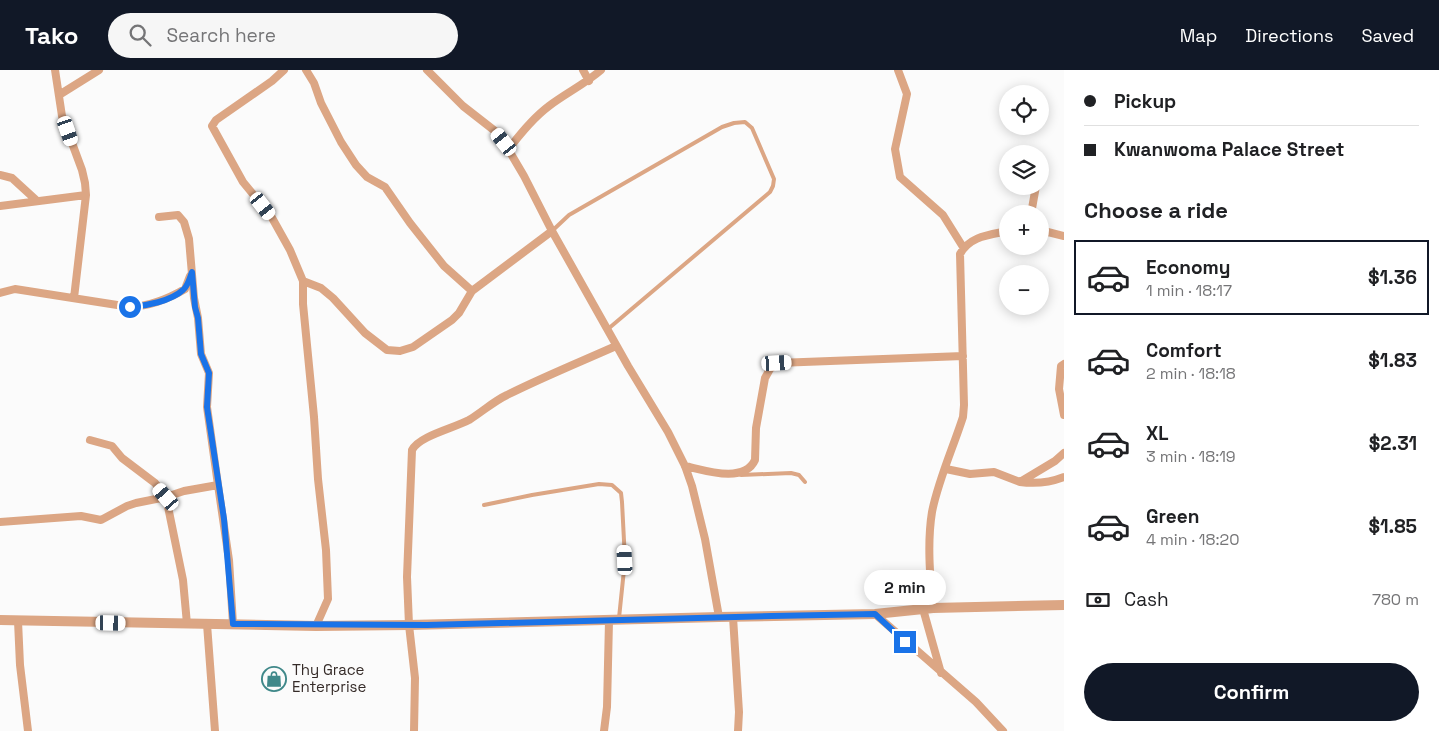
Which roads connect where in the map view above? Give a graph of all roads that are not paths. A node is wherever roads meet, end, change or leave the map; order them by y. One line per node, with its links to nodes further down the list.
1 (55, 70): 10 (street)
2 (99, 70): 10 (street)
3 (284, 70): 23 (street)
4 (306, 70): 24 (street)
5 (427, 70): 11 (street)
6 (583, 70): 9 (street)
7 (601, 70): 9 (street)
8 (898, 70): 21 (street)
9 (589, 81): 11 (street)
10 (59, 95): 13 (street)
11 (508, 150): 17 (street)
12 (0, 175): 14 (street)
13 (86, 195): 14 (street); 26 (street)
14 (36, 200): 15 (street)
15 (0, 206)
16 (159, 217): 22 (street)
17 (552, 231): 24 (street); 27 (street); 27 (lane)
18 (1049, 232): 20 (street)
19 (999, 233): 21 (street)
20 (1064, 236)
21 (963, 247): 29 (street)
22 (192, 272): 26 (street); 40 (street)
23 (303, 281): 24 (street); 56 (street)
24 (472, 291)
25 (0, 293): 26 (street)
26 (74, 298)
27 (608, 329): 28 (street)
28 (616, 346): 34 (street); 55 (street)
29 (963, 356): 35 (street); 36 (street)
30 (1064, 364): 31 (street)
31 (1064, 415)
32 (90, 440): 41 (street)
33 (1064, 453): 39 (street)
34 (685, 466): 36 (street); 47 (street)
35 (946, 469): 39 (street); 45 (street)
36 (731, 475): 38 (lane)
37 (1064, 477): 39 (street)
38 (804, 482)
39 (1020, 482)
40 (218, 485): 41 (street); 54 (street)
41 (166, 497): 43 (street); 52 (street)
42 (484, 505): 51 (lane)
43 (0, 522)
44 (1064, 605): 45 (street)
45 (928, 608): 46 (street); 57 (street)
46 (875, 614): 48 (street); 57 (street)
47 (719, 617): 48 (street); 51 (street)
48 (734, 617): 62 (street)
49 (0, 620): 50 (street)
50 (18, 621): 52 (street); 58 (street)
51 (614, 621): 55 (street); 61 (street)
52 (187, 624): 53 (street)
53 (206, 624): 54 (street); 59 (street)
54 (233, 624): 56 (street)
55 (409, 625): 56 (street); 60 (street)
56 (316, 626)
57 (941, 673): 63 (street)
58 (28, 731)
59 (215, 731)
60 (414, 731)
61 (604, 731)
62 (738, 731)
63 (1004, 731)

